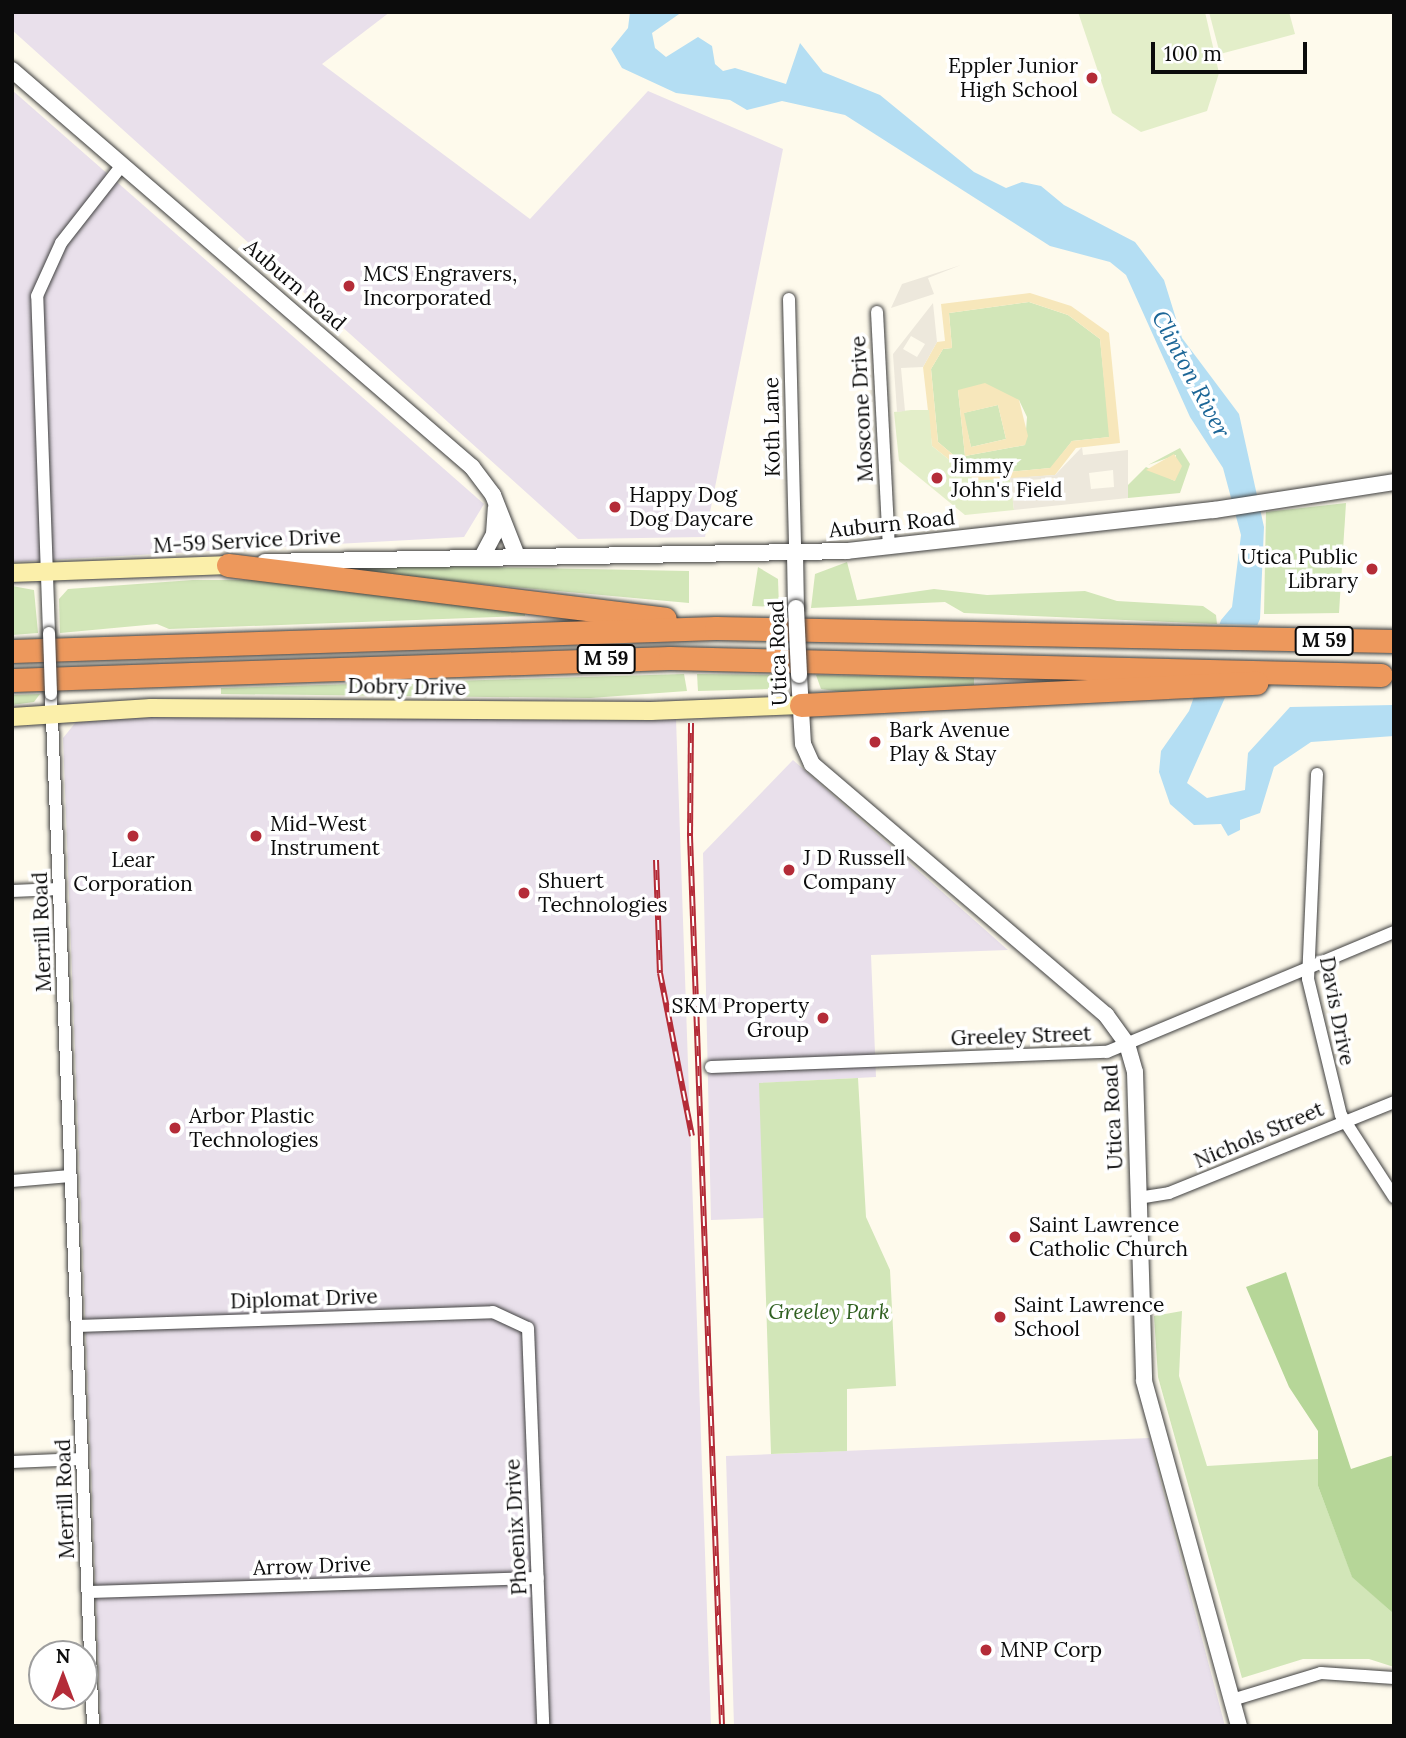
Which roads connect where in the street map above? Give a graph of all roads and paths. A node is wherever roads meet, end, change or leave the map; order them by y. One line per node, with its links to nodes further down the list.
1 (12, 70): 2 (street, Auburn Road)
2 (123, 164): 6 (street, Auburn Road); 12 (street, Merrill Road)
3 (789, 299): 8 (street, Koth Lane)
4 (877, 312): 7 (street, Moscone Drive)
5 (1394, 482): 7 (street, Auburn Road)
6 (496, 503): 9 (street); 10 (street, Auburn Road)
7 (889, 546): 8 (street, Auburn Road)
8 (795, 553): 10 (street, Auburn Road); 20 (street, Utica Road, bridge)
9 (483, 555): 10 (street, Auburn Road); 11 (street, M-59 Service Drive)
10 (517, 556)
11 (228, 565): 12 (main road, M-59 Service Drive); 14 (highway)
12 (47, 571): 13 (main road, M-59 Service Drive); 21 (street, Merrill Road, bridge)
13 (12, 573)
14 (716, 628): 15 (highway, M 59); 16 (highway, M 59)
15 (1394, 642)
16 (12, 651)
17 (1387, 676): 18 (highway)
18 (1197, 677): 19 (highway, M 59); 20 (highway)
19 (12, 680)
20 (801, 705): 21 (main road, Dobry Drive); 28 (street, Utica Road)
21 (52, 713): 22 (main road, Dobry Drive); 24 (street, Merrill Road)
22 (12, 717)
23 (1317, 774): 27 (street, Davis Drive)
24 (59, 889): 25 (street); 32 (street, Merrill Road)
25 (12, 891)
26 (1394, 932): 27 (street, Greeley Street)
27 (1306, 967): 28 (street, Greeley Street); 31 (street, Davis Drive)
28 (1126, 1044): 29 (street, Greeley Street); 35 (street, Utica Road)
29 (710, 1067)
30 (1394, 1102): 31 (street, Nichols Street)
31 (1343, 1121): 34 (street, Davis Drive); 35 (street, Nichols Street)
32 (71, 1176): 33 (street); 36 (street, Merrill Road)
33 (12, 1181)
34 (1394, 1197)
35 (1138, 1198): 43 (street, Utica Road)
36 (77, 1326): 37 (street, Diplomat Drive); 38 (street, Merrill Road)
37 (528, 1328): 40 (street, Phoenix Drive)
38 (82, 1459): 39 (street); 41 (street, Merrill Road)
39 (12, 1462)
40 (538, 1578): 41 (street, Arrow Drive); 45 (street, Phoenix Drive)
41 (88, 1592): 44 (street, Merrill Road)
42 (1394, 1678): 43 (street)
43 (1232, 1700): 46 (street, Utica Road)
44 (93, 1726)
45 (543, 1726)
46 (1240, 1726)

